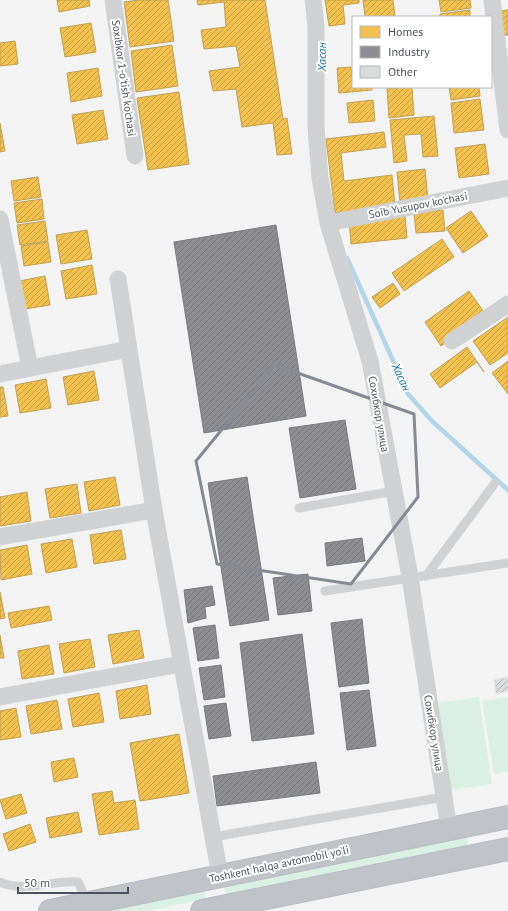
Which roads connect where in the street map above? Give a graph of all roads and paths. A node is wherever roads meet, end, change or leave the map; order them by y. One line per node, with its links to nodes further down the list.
1 (113, 0): 5 (street, Soxibkor 1-o'tish ko'chasi)
2 (313, 0): 8 (street, Сохибкор улица)
3 (492, 0): 4 (street)
4 (508, 130)
5 (135, 156)
6 (508, 188): 8 (street, Soib Yusupov ko'chasi)
7 (0, 219): 13 (street)
8 (328, 223): 16 (street, Сохибкор улица)
9 (118, 279): 12 (street)
10 (508, 304): 11 (street)
11 (452, 341)
12 (129, 349): 13 (street); 18 (street)
13 (30, 368): 14 (street)
14 (0, 374)
15 (495, 483): 21 (lane)
16 (394, 491): 17 (lane); 21 (street, Сохибкор улица)
17 (299, 508)
18 (154, 510): 19 (street); 23 (street)
19 (0, 537)
20 (508, 563): 21 (lane)
21 (418, 576): 22 (lane); 25 (street, Сохибкор улица)
22 (325, 591)
23 (181, 664): 24 (street); 28 (street)
24 (0, 697)
25 (444, 797): 27 (street, Сохибкор улица); 28 (lane)
26 (502, 818): 27 (highway, Toshkent halqa avtomobil yo'li); 29 (highway)
27 (449, 829): 30 (highway, Toshkent halqa avtomobil yo'li)
28 (213, 836): 30 (street)
29 (506, 850): 33 (highway)
30 (220, 876): 32 (highway, Toshkent halqa avtomobil yo'li)
31 (0, 882): 32 (lane)
32 (88, 903): 34 (highway, Toshkent halqa avtomobil yo'li)
33 (213, 910)
34 (50, 911)

